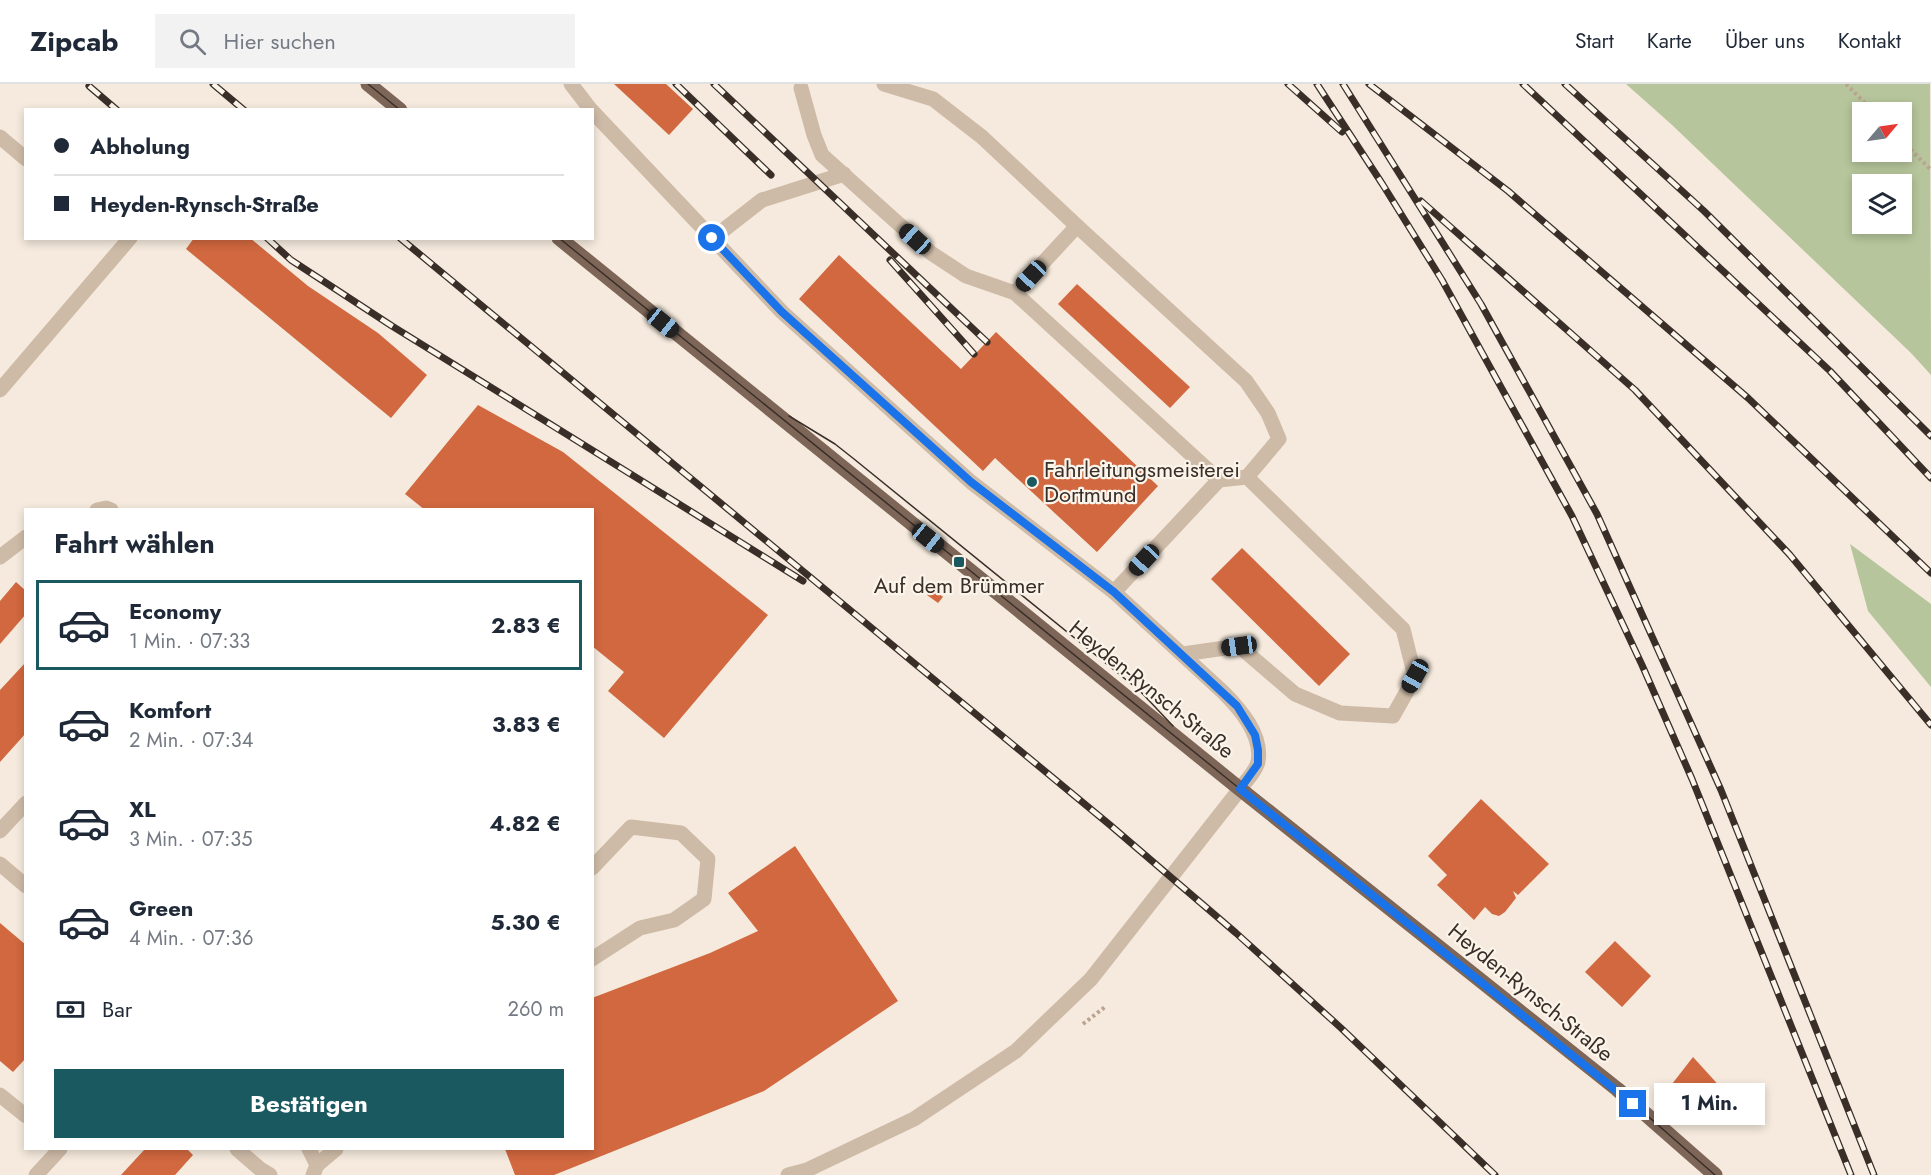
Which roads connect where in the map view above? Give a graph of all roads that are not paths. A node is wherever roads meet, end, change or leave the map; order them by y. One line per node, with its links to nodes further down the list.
1 (368, 84): 5 (main road)
2 (571, 84): 6 (street)
3 (884, 84): 11 (street)
4 (798, 85): 10 (street)
5 (398, 108)
6 (590, 108)
7 (594, 112): 12 (street)
8 (0, 137): 9 (street)
9 (24, 157)
10 (844, 174): 12 (street); 15 (street)
11 (1077, 226): 15 (street); 18 (street)
12 (712, 238): 22 (street)
13 (125, 240): 16 (street)
14 (561, 240): 24 (main road, Heyden-Rynsch-Straße)
15 (1016, 293): 19 (street)
16 (5, 373): 17 (street)
17 (0, 390)
18 (1247, 477): 19 (street); 23 (street)
19 (1219, 480): 22 (street)
20 (24, 539): 21 (street)
21 (0, 557)
22 (1114, 592): 23 (street)
23 (1183, 654): 24 (street)
24 (1240, 789): 38 (street); 42 (main road, Heyden-Rynsch-Straße)
25 (24, 805): 26 (street)
26 (0, 831)
27 (0, 864): 29 (street)
28 (594, 866): 30 (street)
29 (24, 884)
30 (594, 958)
31 (0, 1095): 32 (street)
32 (24, 1114)
33 (59, 1150): 39 (street)
34 (238, 1150): 40 (street)
35 (309, 1150): 37 (street)
36 (335, 1150): 37 (street)
37 (315, 1170)
38 (809, 1172): 41 (street)
39 (36, 1175)
40 (270, 1175)
41 (788, 1175)
42 (1715, 1175)

